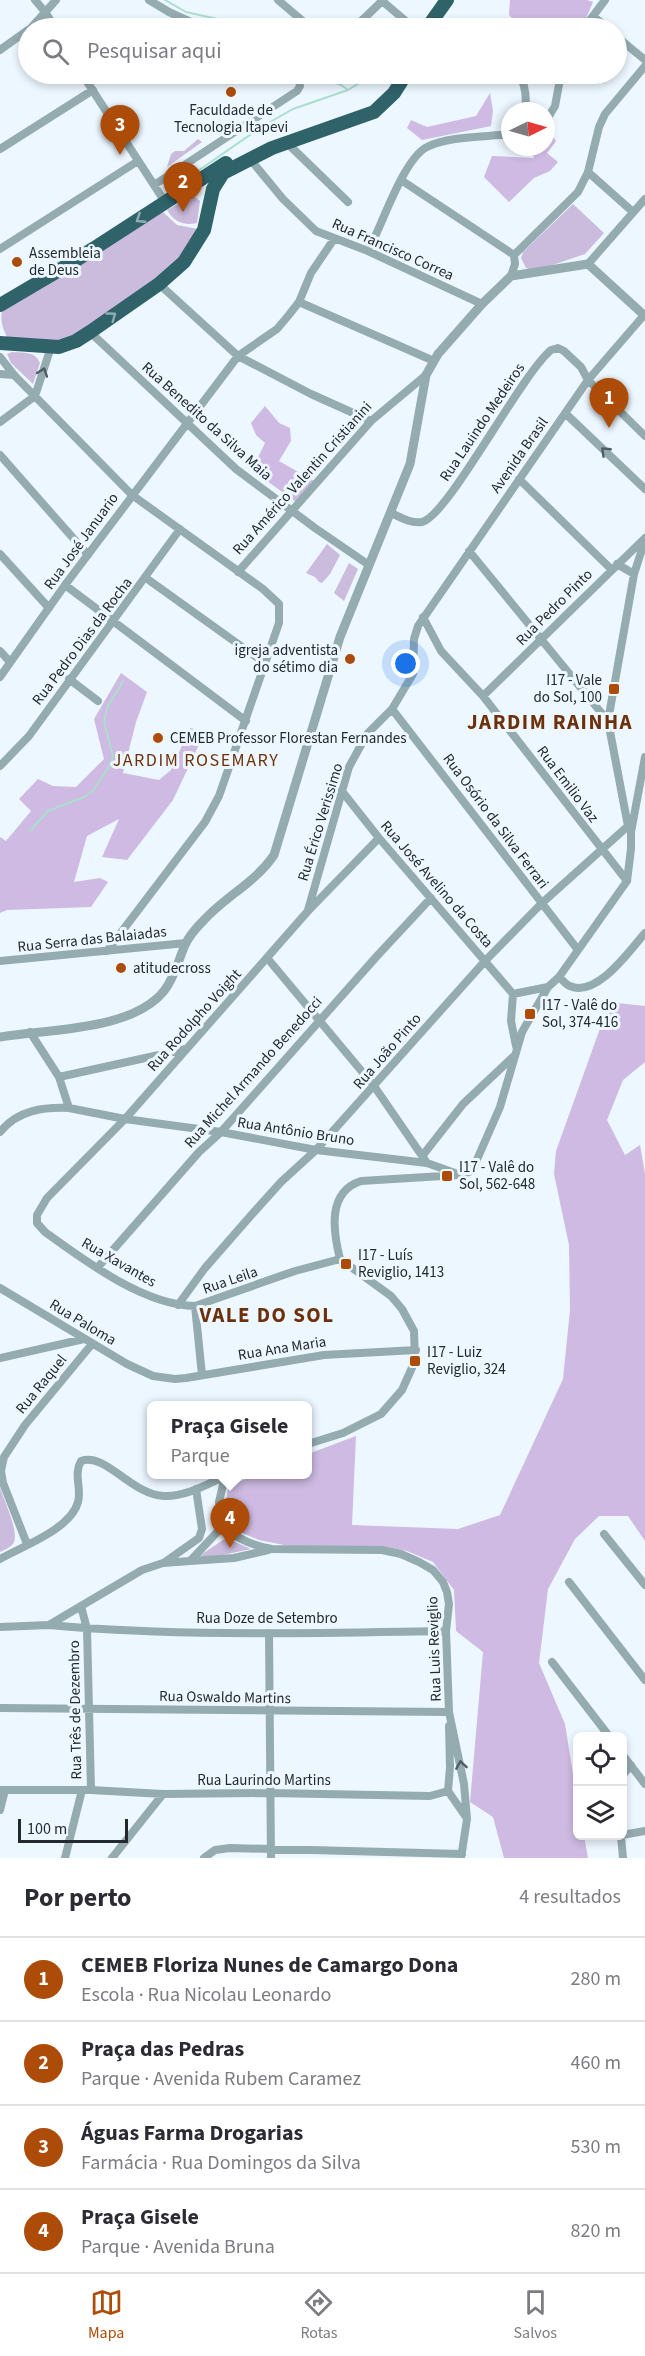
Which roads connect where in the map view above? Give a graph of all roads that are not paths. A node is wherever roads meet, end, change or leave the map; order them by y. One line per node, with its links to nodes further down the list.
1 (35, 0): 9 (street)
2 (56, 0): 9 (street)
3 (149, 0): 13 (street)
4 (278, 0): 14 (street)
5 (447, 0): 17 (highway)
6 (457, 0): 18 (highway)
7 (605, 0): 10 (street)
8 (382, 1): 15 (street); 16 (street)
9 (46, 13): 11 (street); 12 (street)
10 (593, 16): 19 (street)
11 (41, 18)
12 (49, 18)
13 (182, 18)
14 (299, 18)
15 (364, 18)
16 (402, 18)
17 (434, 18)
18 (448, 18)
19 (596, 18)
20 (18, 37): 22 (street)
21 (627, 45): 23 (street)
22 (0, 50)
23 (645, 60)
24 (645, 66): 39 (street)
25 (89, 84): 31 (street)
26 (300, 84): 41 (street)
27 (389, 84): 42 (highway)
28 (400, 84): 35 (highway)
29 (524, 84): 32 (street)
30 (559, 84): 33 (street)
31 (93, 90): 36 (street); 38 (street)
32 (526, 102)
33 (555, 106)
34 (501, 135): 40 (street)
35 (287, 143): 37 (highway); 44 (street)
36 (0, 149)
37 (250, 159): 46 (highway); 47 (street, Rua Francisco Correa)
38 (138, 161): 41 (street); 48 (street)
39 (588, 172): 45 (street); 50 (street)
40 (401, 180): 49 (street); 50 (street)
41 (154, 185): 42 (street)
42 (171, 199): 46 (highway); 56 (highway, one-way to 56)
43 (645, 199): 45 (street)
44 (348, 202)
45 (633, 212): 51 (street)
46 (206, 224): 53 (highway)
47 (334, 238): 49 (street, Rua Francisco Correa); 54 (street, Rua José Januario)
48 (0, 249)
49 (368, 251): 55 (street, Rua Francisco Correa)
50 (514, 255): 52 (street)
51 (588, 264): 52 (street); 57 (street)
52 (511, 276): 55 (street, Rua Américo Valentin Cristianini)
53 (159, 284): 58 (highway, one-way to 53); 61 (street)
54 (298, 302): 61 (street, Rua José Januario); 62 (street)
55 (482, 304): 62 (street, Rua Américo Valentin Cristianini)
56 (0, 305)
57 (645, 315): 66 (street, Avenida Brasil)
58 (90, 332): 60 (highway); 71 (street, Rua Benedito da Silva Maia)
59 (1, 345): 60 (highway); 64 (street)
60 (51, 347): 67 (street, one-way to 60)
61 (238, 356): 69 (street); 71 (street, Rua José Januario)
62 (434, 361): 65 (street, Rua Américo Valentin Cristianini)
63 (0, 374): 64 (street)
64 (14, 375): 67 (street)
65 (426, 375): 69 (street, Rua Américo Valentin Cristianini); 78 (street)
66 (588, 380): 68 (street, Avenida Brasil); 72 (street); 78 (street, Rua Lauindo Medeiros)
67 (35, 396): 70 (street); 76 (street)
68 (565, 413): 74 (street, Avenida Brasil); 75 (street, one-way to 68)
69 (371, 421): 77 (street, Rua Américo Valentin Cristianini)
70 (0, 422)
71 (186, 423): 76 (street, Rua José Januario); 77 (street, Rua Benedito da Silva Maia)
72 (645, 436)
73 (0, 455): 83 (street)
74 (519, 479): 81 (street, Avenida Brasil); 85 (street)
75 (645, 489)
76 (132, 495): 79 (street); 83 (street, Rua José Januario)
77 (291, 510): 84 (street, Rua Benedito da Silva Maia); 86 (street, Rua Américo Valentin Cristianini)
78 (391, 513): 84 (street)
79 (180, 529): 86 (street); 88 (street, Rua Pedro Dias da Rocha)
80 (645, 539): 85 (street, Rua Pedro Pinto); 87 (street)
81 (469, 551): 91 (street, Avenida Brasil); 93 (street)
82 (0, 554): 90 (street)
83 (88, 555): 89 (street, Rua José Januario)
84 (369, 565): 117 (street)
85 (614, 567): 87 (street); 93 (street, Rua Pedro Pinto)
86 (238, 572): 102 (street)
87 (634, 573): 103 (street)
88 (146, 578): 92 (street, Rua Pedro Dias da Rocha); 95 (street)
89 (65, 585): 90 (street, Rua José Januario); 92 (street)
90 (49, 608): 96 (street, Rua José Januario)
91 (423, 617): 99 (street, Rua Emilio Vaz); 101 (street, Rua Érico Verissimo)
92 (111, 622): 98 (street, Rua Pedro Dias da Rocha); 102 (street)
93 (540, 639): 99 (street, Rua Pedro Pinto); 103 (street)
94 (0, 651): 96 (street)
95 (259, 659)
96 (10, 662): 97 (street, Rua José Januario)
97 (0, 677)
98 (69, 679): 100 (street); 105 (street, Rua Pedro Dias da Rocha)
99 (483, 696): 111 (street, Rua Emilio Vaz)
100 (98, 701)
101 (392, 709): 106 (street, Rua Érico Verissimo); 114 (street, Rua Osório da Silva Ferrari)
102 (246, 721): 119 (street)
103 (608, 721): 109 (street)
104 (645, 757): 107 (street)
105 (0, 766)
106 (341, 790): 110 (street, Rua José Avelino da Costa); 115 (street, Rua Érico Verissimo)
107 (635, 816): 108 (street); 109 (street)
108 (645, 817)
109 (629, 829): 111 (street, Rua João Pinto); 112 (street)
110 (379, 838): 113 (street, Rua José Avelino da Costa); 115 (street, Rua Rodolpho Voight)
111 (601, 849): 112 (street, Rua Emilio Vaz); 114 (street, Rua João Pinto)
112 (627, 881): 118 (street)
113 (431, 898): 122 (street, Rua José Avelino da Costa); 126 (street, Rua Michel Armando Benedocci)
114 (542, 903): 118 (street, Rua Osório da Silva Ferrari); 122 (street, Rua João Pinto)
115 (308, 912): 120 (street, Rua Rodolpho Voight)
116 (645, 933): 123 (street)
117 (186, 943): 119 (street, Rua Serra das Balaiadas); 127 (street)
118 (578, 950): 123 (street)
119 (107, 951): 121 (street, Rua Serra das Balaiadas)
120 (268, 959): 126 (street); 130 (street, Rua Rodolpho Voight)
121 (0, 961)
122 (485, 961): 125 (street, Rua José Avelino da Costa); 133 (street, Rua João Pinto)
123 (559, 977): 124 (street)
124 (548, 987): 125 (street); 129 (street)
125 (513, 994): 129 (street)
126 (318, 1021): 133 (street); 137 (street, Rua Michel Armando Benedocci)
127 (30, 1032): 128 (street); 132 (street)
128 (0, 1037)
129 (516, 1046): 131 (street)
130 (186, 1049): 132 (street); 135 (street, Rua Rodolpho Voight)
131 (514, 1056): 139 (street); 140 (street)
132 (59, 1077): 134 (street)
133 (375, 1086): 138 (street, Rua João Pinto); 139 (street)
134 (69, 1108): 135 (street, Rua Antônio Bruno); 136 (street)
135 (125, 1119): 137 (street, Rua Antônio Bruno); 141 (street, Rua Rodolpho Voight)
136 (0, 1132)
137 (221, 1132): 138 (street, Rua Antônio Bruno); 143 (street, Rua Michel Armando Benedocci)
138 (316, 1150): 139 (street, Rua Antônio Bruno); 145 (street, Rua João Pinto)
139 (425, 1159): 140 (street, Rua Antônio Bruno)
140 (459, 1175): 142 (street)
141 (37, 1223): 143 (street, Rua Xavantes)
142 (340, 1259): 146 (street, Rua Leila); 149 (street)
143 (98, 1267): 145 (street, Rua Xavantes)
144 (0, 1288): 147 (street, Rua Paloma)
145 (178, 1305): 146 (street, Rua Xavantes)
146 (195, 1306): 151 (street, Rua Leila)
147 (84, 1339): 148 (street, Rua Paloma); 150 (street)
148 (92, 1344): 152 (street, Rua Paloma); 159 (street, Rua Raquel)
149 (416, 1350): 151 (street, Rua Ana Maria); 153 (street)
150 (0, 1358)
151 (202, 1375): 152 (street, Rua Ana Maria)
152 (153, 1376)
153 (312, 1443)
154 (218, 1479): 156 (street)
155 (226, 1479): 157 (street)
156 (196, 1489): 159 (street); 163 (street)
157 (222, 1527): 160 (street); 162 (street)
158 (604, 1534): 165 (street)
159 (27, 1544): 161 (street)
160 (272, 1549): 162 (street); 170 (street, Rua Luis Reviglio)
161 (0, 1559)
162 (190, 1561): 163 (street)
163 (163, 1563): 166 (street, Rua Doze de Setembro)
164 (569, 1582): 173 (street)
165 (645, 1585)
166 (81, 1606): 167 (street, Rua Doze de Setembro); 169 (street)
167 (49, 1625): 168 (street, Rua Doze de Setembro); 169 (street, Rua Doze de Setembro)
168 (0, 1627)
169 (87, 1629): 171 (street, Rua Doze de Setembro); 175 (street, Rua Três de Dezembro)
170 (446, 1632): 171 (street, Rua Doze de Setembro); 177 (street, Rua Luis Reviglio)
171 (269, 1633): 176 (street)
172 (552, 1662): 178 (street)
173 (645, 1680)
174 (0, 1708): 175 (street, Rua Oswaldo Martins)
175 (90, 1709): 176 (street, Rua Oswaldo Martins); 184 (street, Rua Três de Dezembro)
176 (269, 1712): 177 (street, Rua Oswaldo Martins); 186 (street)
177 (449, 1712): 185 (street); 189 (street, Rua Luis Reviglio, one-way to 177)
178 (605, 1732)
179 (627, 1760): 180 (street)
180 (631, 1765): 181 (street); 182 (street)
181 (627, 1770)
182 (645, 1784)
183 (2, 1790): 184 (street, Rua Laurindo Martins); 188 (street)
184 (86, 1790): 187 (street, Rua Laurindo Martins); 197 (street, Rua Três de Dezembro)
185 (448, 1791): 186 (street, Rua Laurindo Martins); 189 (street)
186 (269, 1792): 187 (street, Rua Laurindo Martins); 193 (street)
187 (163, 1794): 198 (street)
188 (0, 1810)
189 (466, 1819): 196 (street, Rua Luis Reviglio)
190 (645, 1831): 191 (street)
191 (627, 1835)
192 (622, 1840): 199 (street)
193 (271, 1854): 194 (street); 195 (street)
194 (209, 1856)
195 (410, 1856): 196 (street)
196 (462, 1856)
197 (65, 1858)
198 (112, 1858)
199 (623, 1858)

